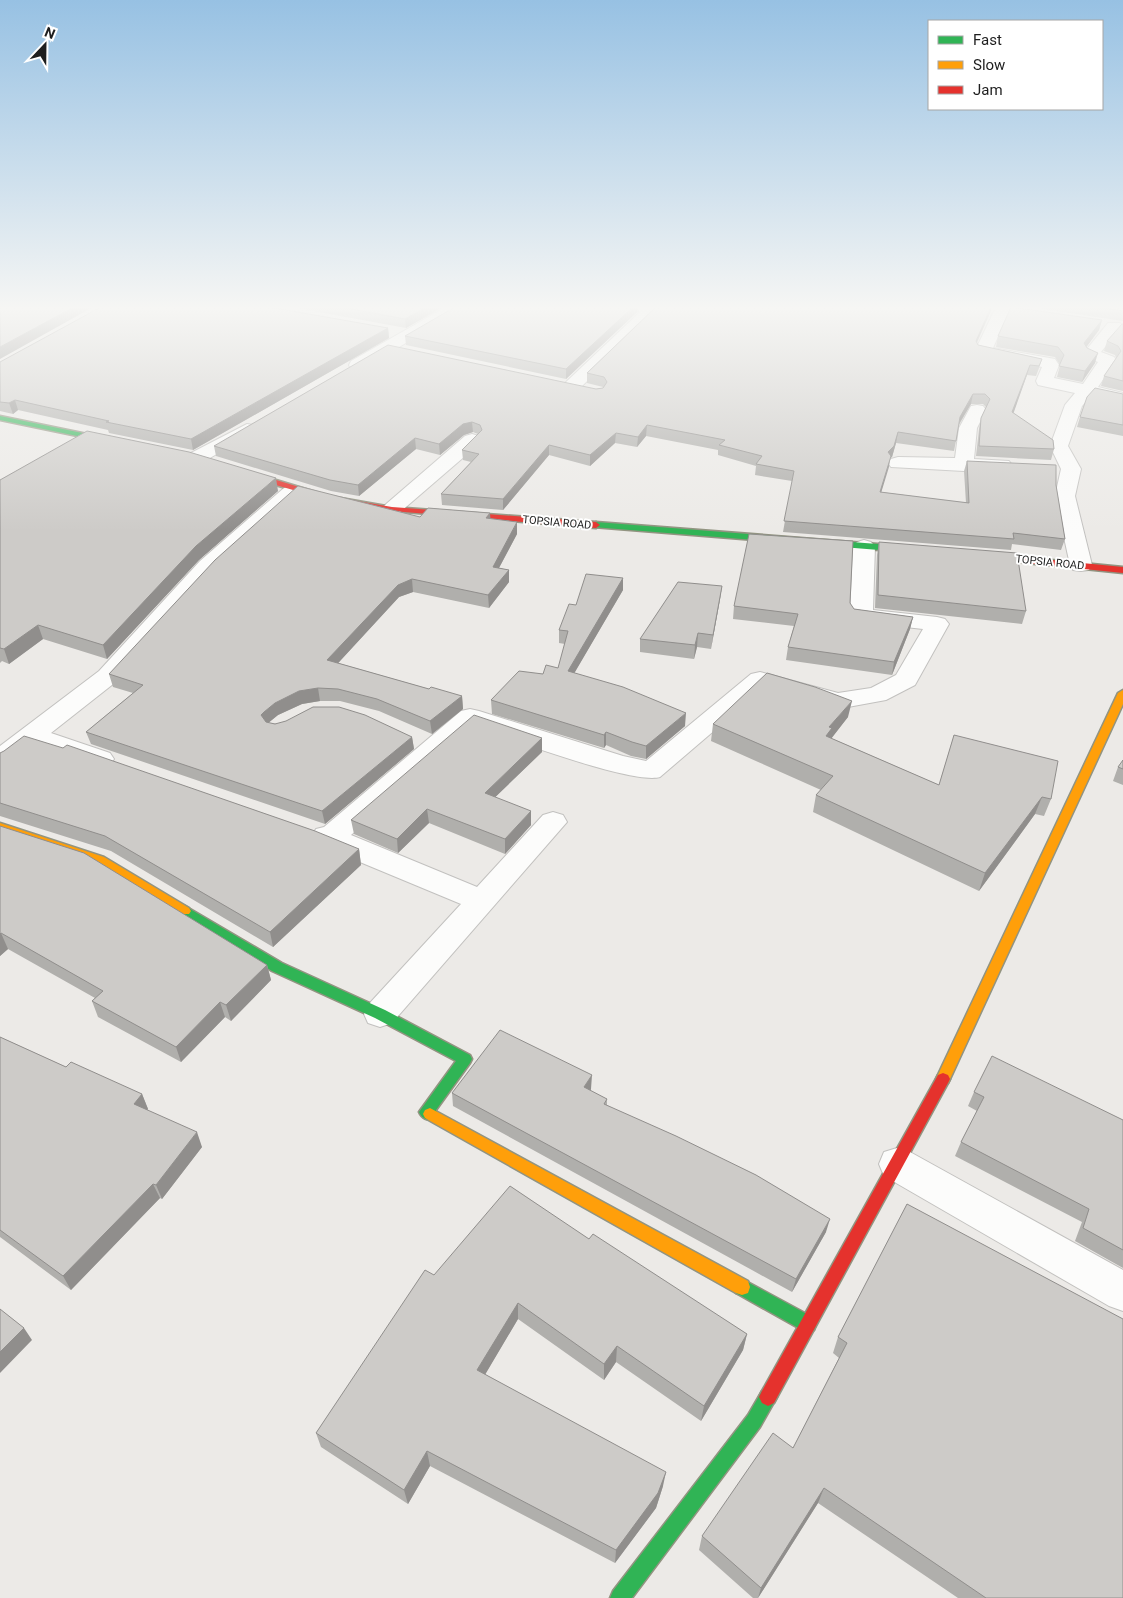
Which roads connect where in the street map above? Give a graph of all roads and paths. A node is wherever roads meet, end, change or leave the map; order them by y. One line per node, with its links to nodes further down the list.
1 (585, 382): 4 (street)
2 (1047, 382): 5 (street)
3 (1093, 382): 5 (street)
4 (552, 383)
5 (1088, 389): 6 (street); 23 (street)
6 (1123, 398)
7 (976, 410): 15 (street)
8 (0, 418): 11 (street)
9 (262, 420): 12 (street)
10 (472, 440): 19 (street)
11 (125, 444)
12 (192, 458): 14 (street)
13 (898, 463): 15 (street)
14 (214, 464)
15 (964, 465): 16 (street)
16 (1019, 465)
17 (232, 470): 18 (street, TOPSIA ROAD)
18 (295, 489): 19 (street, TOPSIA ROAD); 26 (street)
19 (392, 509): 20 (street, TOPSIA ROAD)
20 (864, 546): 21 (street, TOPSIA ROAD); 28 (street)
21 (932, 552)
22 (971, 555): 23 (street, TOPSIA ROAD)
23 (1081, 565): 24 (street, TOPSIA ROAD)
24 (1123, 570)
25 (1123, 693): 37 (street)
26 (31, 735): 29 (street); 30 (street)
27 (407, 735): 28 (street)
28 (434, 746): 34 (street)
29 (0, 759)
30 (124, 767)
31 (553, 822): 35 (street)
32 (0, 827): 36 (street)
33 (302, 828): 34 (street)
34 (330, 838): 35 (street)
35 (482, 901): 36 (street)
36 (380, 1014): 39 (street)
37 (897, 1164): 38 (street); 39 (street)
38 (1123, 1292)
39 (808, 1324): 40 (street)
40 (620, 1598)

